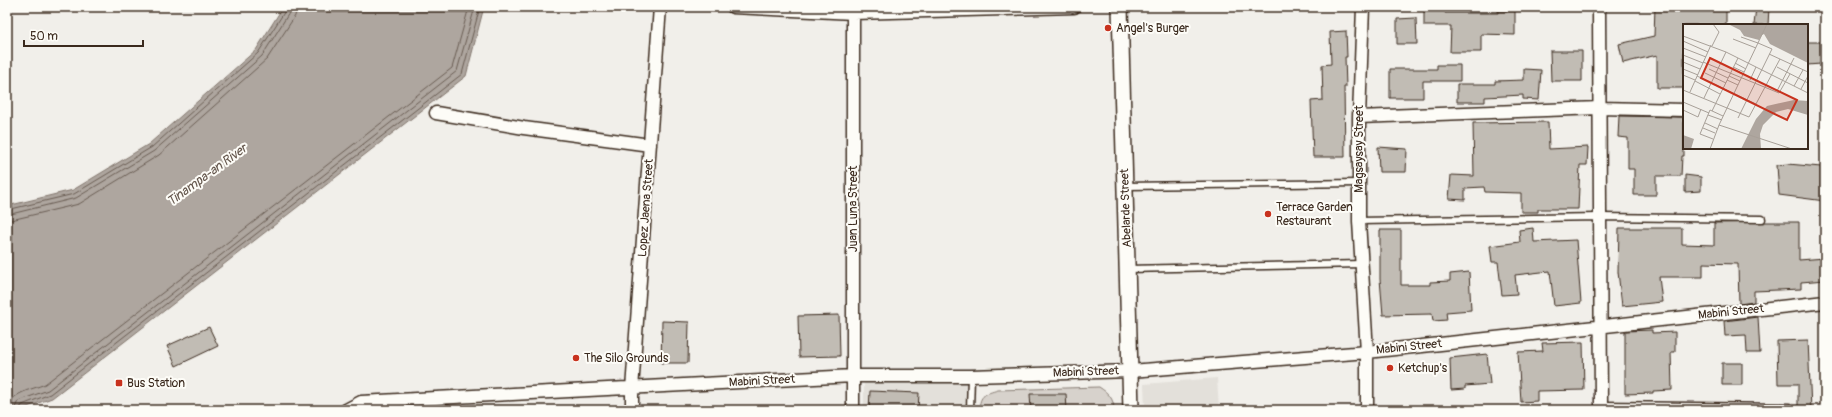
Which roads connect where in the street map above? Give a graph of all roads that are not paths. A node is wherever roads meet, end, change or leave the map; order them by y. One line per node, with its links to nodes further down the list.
1 (660, 7): 12 (street, Lopez Jaena Street)
2 (733, 7): 7 (street)
3 (1074, 7): 7 (street)
4 (1120, 7): 14 (street, Abelarde Street)
5 (1362, 7): 11 (street, Magsaysay Street)
6 (1599, 7): 8 (street)
7 (853, 10): 24 (street, Juan Luna Street)
8 (1600, 108): 9 (street); 11 (street); 15 (street)
9 (1683, 110)
10 (436, 113): 12 (street)
11 (1359, 117): 13 (street, Magsaysay Street)
12 (650, 144): 26 (street, Lopez Jaena Street)
13 (1359, 183): 14 (lane); 17 (street, Magsaysay Street)
14 (1126, 186): 19 (street, Abelarde Street)
15 (1600, 218): 16 (lane); 17 (lane); 21 (street)
16 (1762, 218)
17 (1359, 221): 18 (street, Magsaysay Street)
18 (1362, 264): 19 (lane); 22 (street, Magsaysay Street)
19 (1128, 269): 23 (street, Abelarde Street)
20 (1825, 302): 21 (street, Mabini Street)
21 (1599, 326): 22 (street, Mabini Street); 28 (street)
22 (1368, 352): 23 (street, Mabini Street); 35 (street, Magsaysay Street)
23 (1131, 371): 25 (street, Mabini Street); 34 (street, Abelarde Street)
24 (853, 376): 25 (street, Mabini Street); 26 (street, Mabini Street); 32 (street, Juan Luna Street)
25 (970, 376): 33 (lane)
26 (632, 389): 27 (street, Mabini Street); 31 (street, Lopez Jaena Street)
27 (421, 405): 30 (street, Mabini Street)
28 (1601, 407): 29 (lane)
29 (1789, 407)
30 (346, 410)
31 (632, 410)
32 (852, 410)
33 (970, 410)
34 (1131, 410)
35 (1367, 410)

